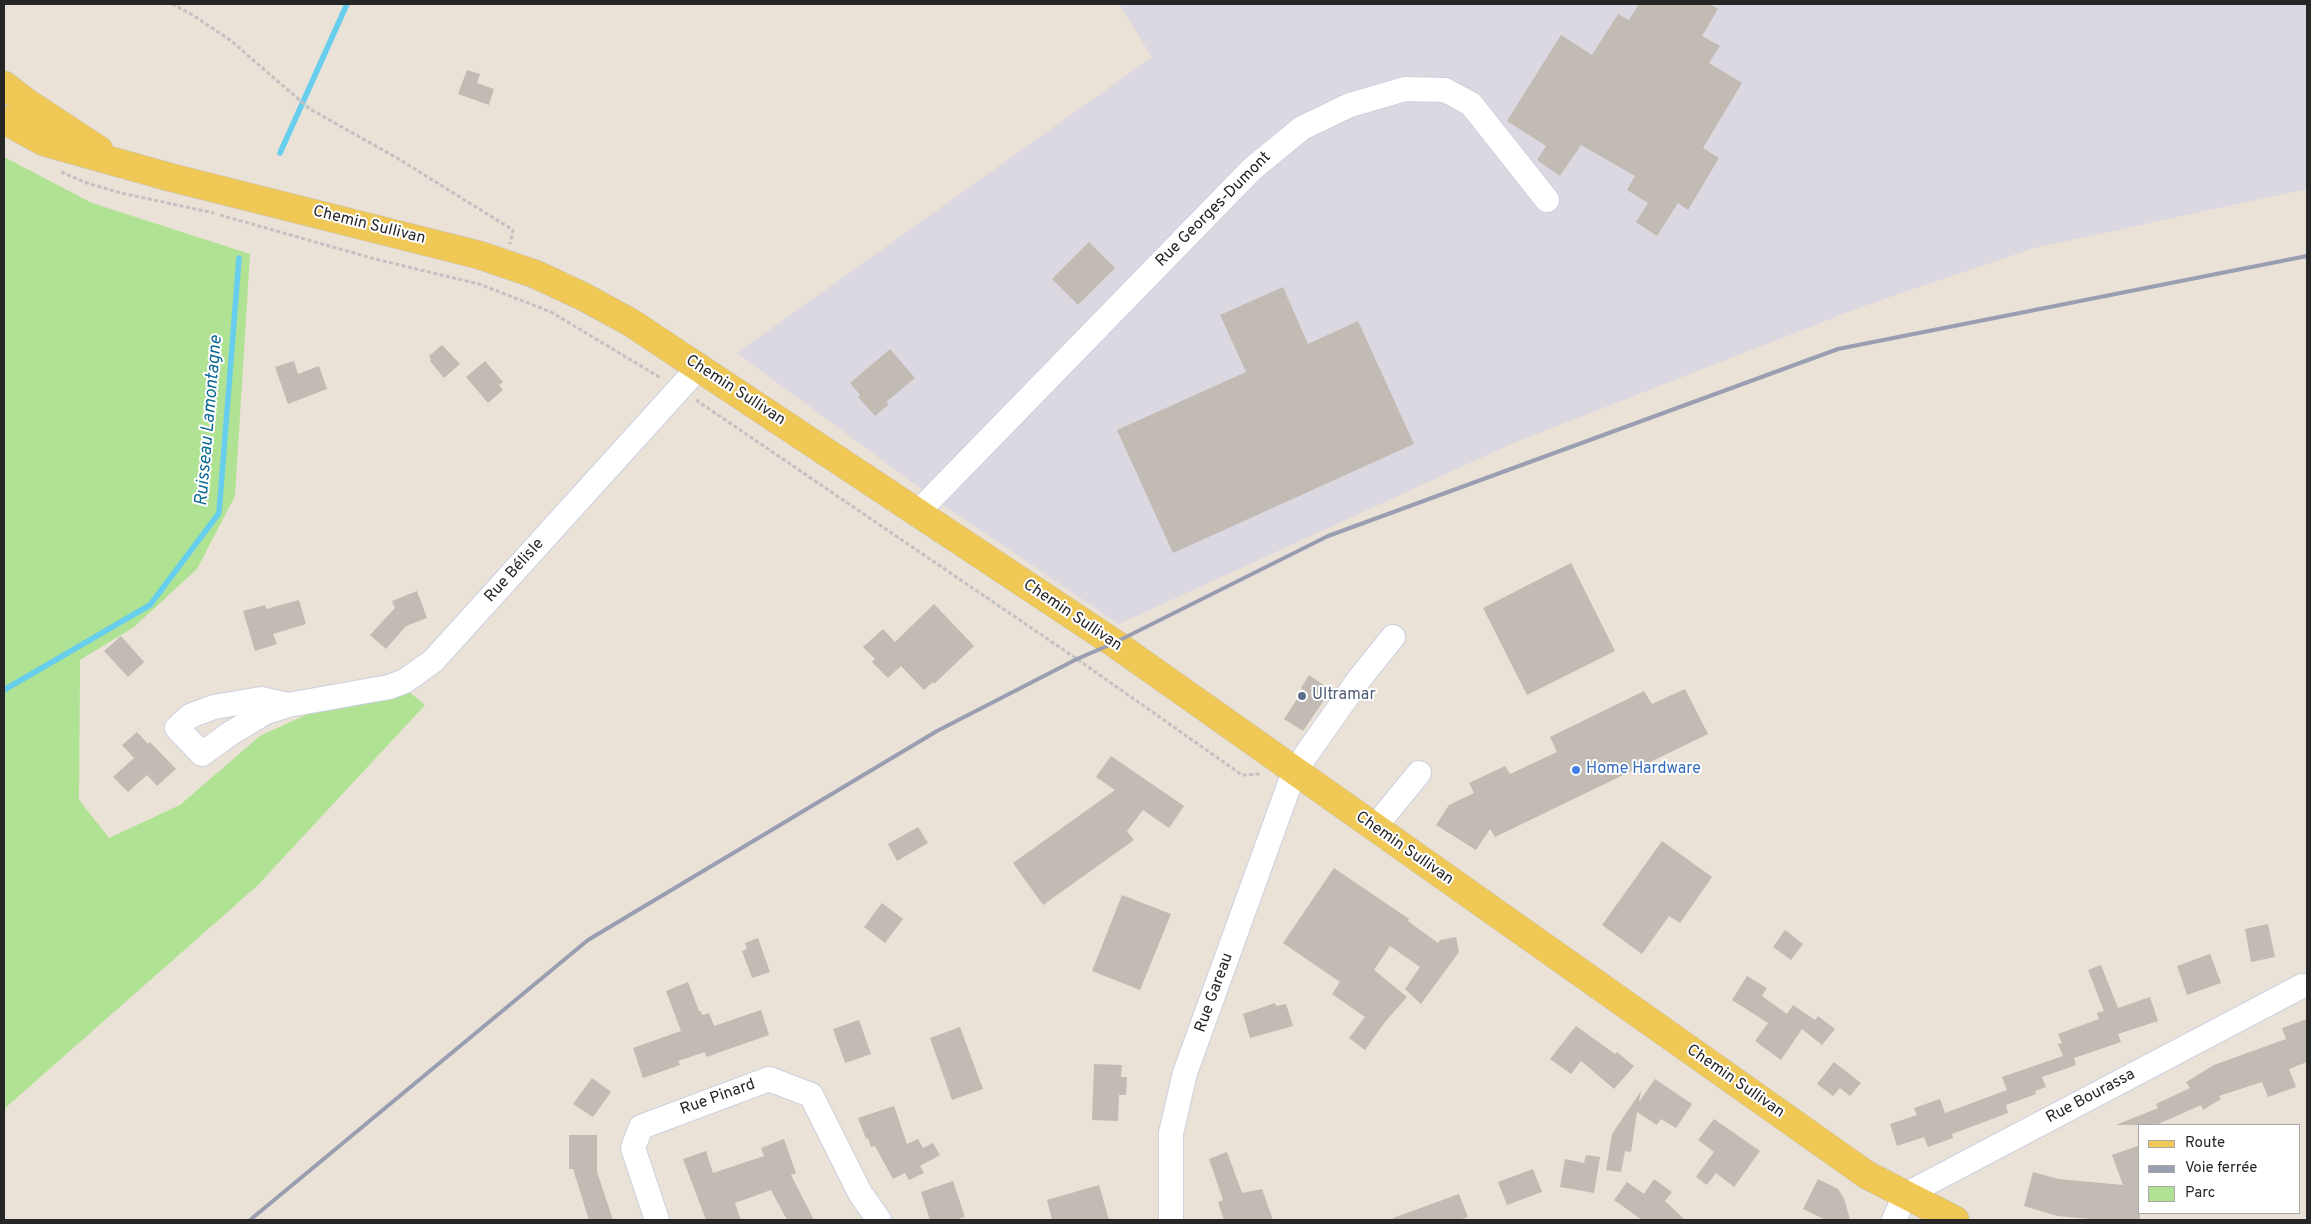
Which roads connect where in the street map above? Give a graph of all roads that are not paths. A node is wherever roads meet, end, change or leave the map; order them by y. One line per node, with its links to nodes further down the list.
1 (4, 85): 3 (main road, Chemin Sullivan)
2 (4, 120): 3 (main road, Chemin Sullivan)
3 (117, 162): 5 (main road, Chemin Sullivan)
4 (1547, 200): 6 (street, Rue Georges-Dumont)
5 (699, 367): 6 (main road, Chemin Sullivan); 8 (street, Rue Bélisle)
6 (918, 512): 9 (main road, Chemin Sullivan)
7 (1393, 637): 9 (street, Rue Gareau)
8 (288, 705)
9 (1294, 772): 11 (main road, Chemin Sullivan); 16 (street, Rue Gareau)
10 (1419, 773): 11 (street)
11 (1374, 828): 13 (main road, Chemin Sullivan)
12 (2302, 986): 13 (street, Rue Bourassa)
13 (1905, 1195): 17 (street); 18 (main road, Chemin Sullivan)
14 (656, 1220): 15 (street, Rue Pinard)
15 (879, 1220)
16 (1171, 1220)
17 (1894, 1220)
18 (1955, 1220)

